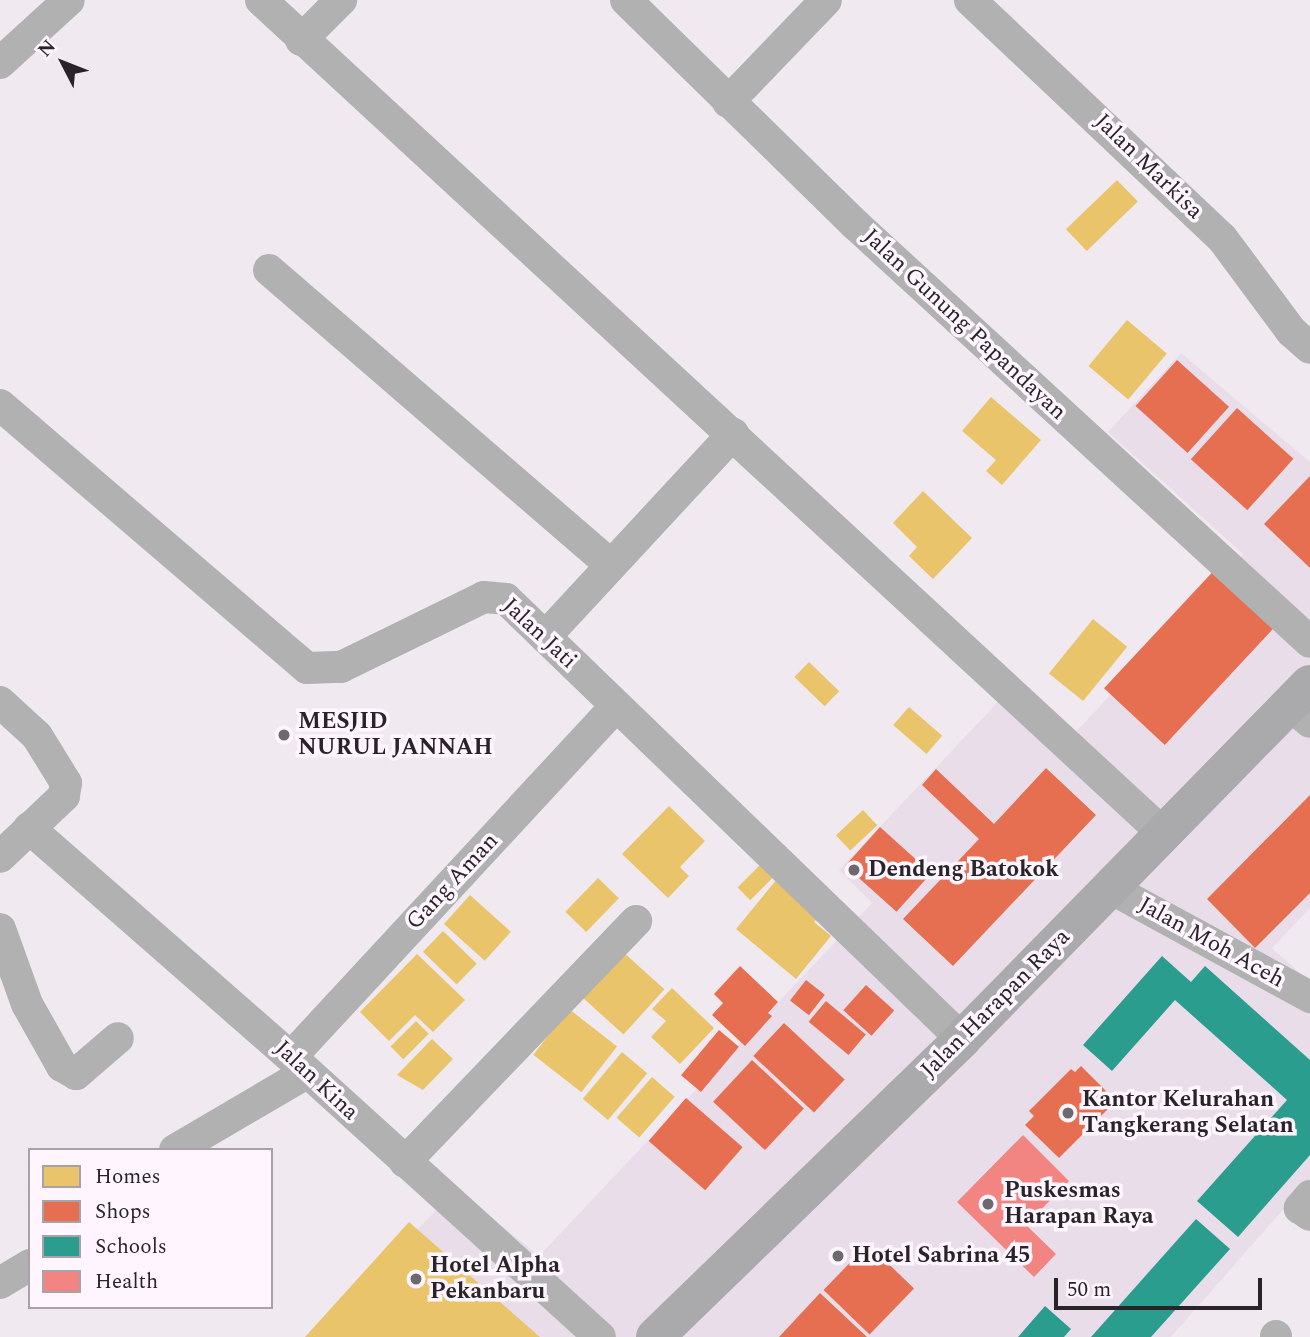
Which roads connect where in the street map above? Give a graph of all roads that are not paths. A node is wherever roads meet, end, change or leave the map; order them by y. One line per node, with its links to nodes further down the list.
1 (69, 0): 8 (street)
2 (261, 0): 7 (street)
3 (341, 0): 7 (street)
4 (626, 0): 9 (street, Jalan Gunung Papandayan)
5 (826, 0): 9 (street)
6 (970, 0): 11 (street, Jalan Markisa)
7 (301, 40): 13 (street)
8 (0, 63)
9 (728, 102): 16 (street, Jalan Gunung Papandayan)
10 (269, 270): 14 (street)
11 (1310, 348)
12 (0, 405): 15 (street, Jalan Jati)
13 (733, 434): 14 (street); 21 (street)
14 (608, 563): 15 (street)
15 (545, 637): 19 (street, Jalan Jati)
16 (1310, 642)
17 (0, 702): 20 (street)
18 (1303, 704): 21 (main road, Jalan Harapan Raya)
19 (615, 706): 28 (street, Jalan Jati); 29 (street, Gang Aman)
20 (29, 828): 22 (street); 29 (street, Jalan Kina)
21 (1165, 835): 23 (main road, Jalan Harapan Raya)
22 (0, 856)
23 (1112, 889): 26 (street, Jalan Moh Aceh); 28 (main road, Jalan Harapan Raya)
24 (636, 921): 31 (street)
25 (0, 929): 27 (street)
26 (1310, 997)
27 (118, 1038)
28 (962, 1038): 34 (main road, Jalan Harapan Raya)
29 (299, 1065): 30 (street, Gang Aman); 31 (street, Jalan Kina)
30 (178, 1148)
31 (405, 1162): 35 (street, Jalan Kina)
32 (28, 1266): 33 (street)
33 (0, 1283)
34 (667, 1331)
35 (600, 1337)

